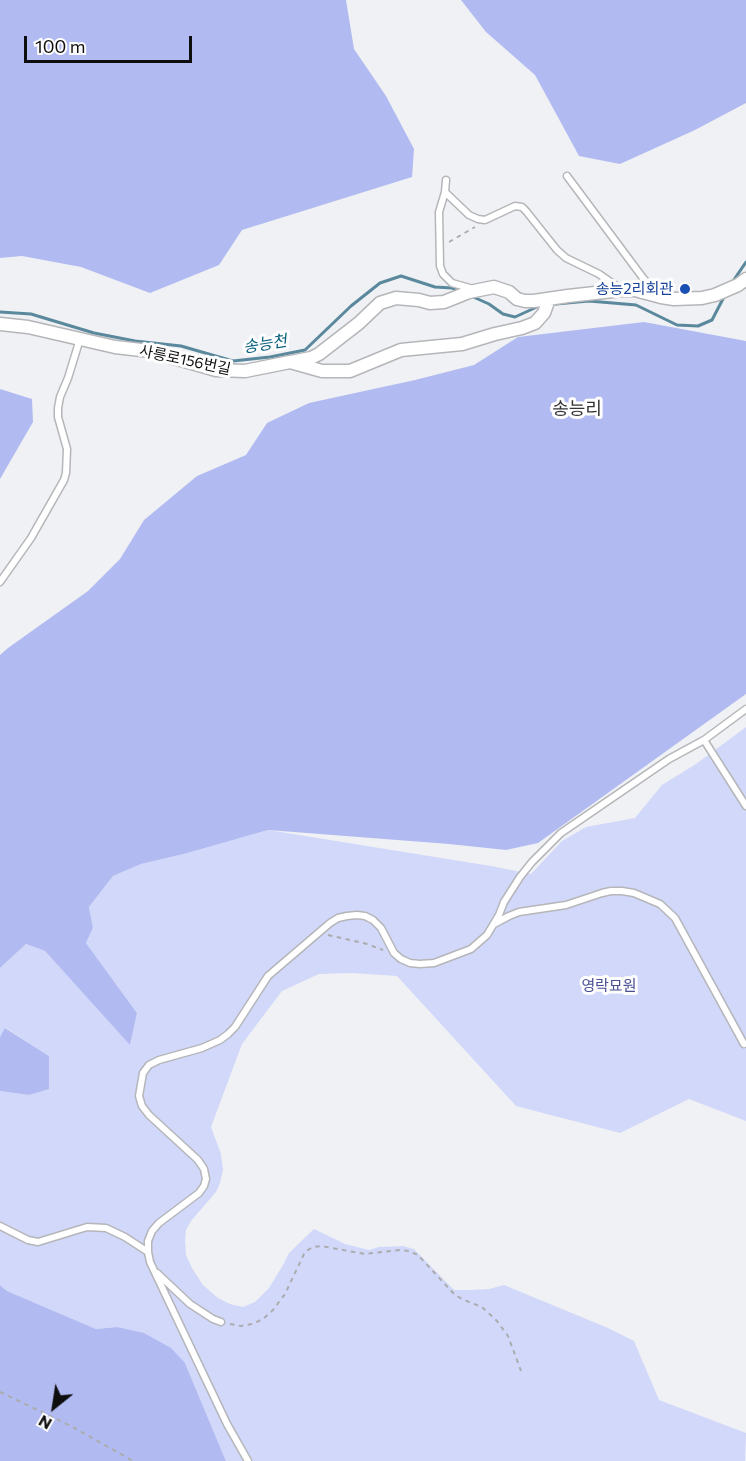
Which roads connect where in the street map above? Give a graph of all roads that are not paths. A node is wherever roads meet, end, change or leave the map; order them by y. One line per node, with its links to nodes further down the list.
1 (567, 176): 7 (lane)
2 (446, 180): 3 (lane)
3 (445, 192): 5 (lane); 6 (lane)
4 (742, 282): 7 (street)
5 (622, 290): 7 (street); 8 (street)
6 (473, 291): 8 (street); 11 (street, 사릉로156번길)
7 (661, 297)
8 (549, 299): 11 (street, 사릉로156번길)
9 (0, 324): 10 (street, 사릉로156번길)
10 (80, 339): 11 (street, 사릉로156번길); 12 (lane)
11 (290, 362)
12 (0, 582)
13 (746, 709): 14 (lane)
14 (704, 740): 15 (lane); 16 (lane)
15 (746, 806)
16 (493, 925): 17 (lane); 19 (lane)
17 (744, 1044)
18 (0, 1226): 19 (lane)
19 (148, 1252): 20 (lane)
20 (154, 1270): 21 (lane); 22 (lane)
21 (221, 1322)
22 (248, 1461)

